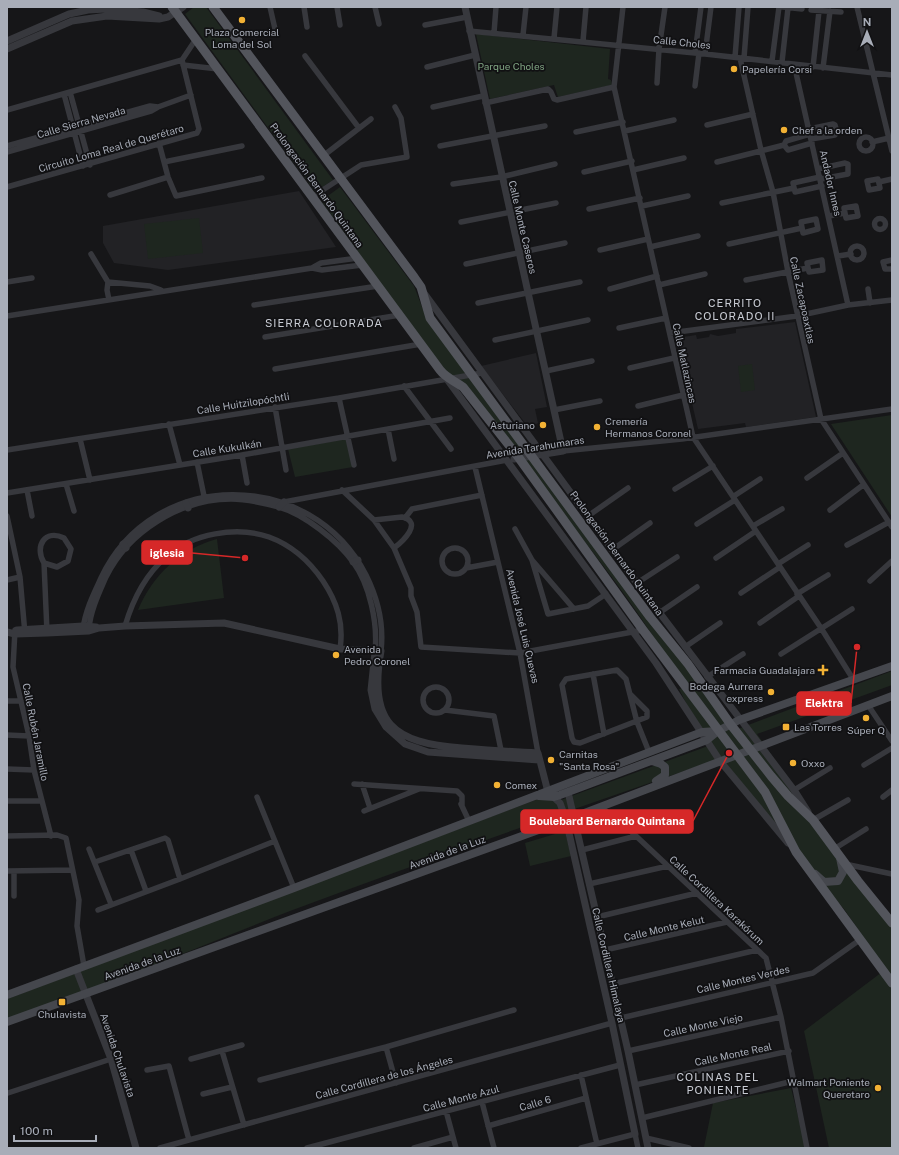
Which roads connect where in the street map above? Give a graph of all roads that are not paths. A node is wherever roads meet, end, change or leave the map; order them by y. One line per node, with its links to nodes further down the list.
1 (213, 7): 91 (main road, Prolongación Bernardo Quintana)
2 (270, 7): 31 (street)
3 (304, 7): 30 (street)
4 (337, 7): 28 (street)
5 (376, 7): 27 (street)
6 (464, 7): 26 (street, Calle Monte Caseros)
7 (496, 7): 33 (street)
8 (526, 7): 35 (street)
9 (557, 7): 36 (street)
10 (586, 7): 39 (street)
11 (623, 7): 40 (street, Calle Matlazincas)
12 (665, 7): 42 (street)
13 (701, 7): 43 (street)
14 (711, 7): 44 (street)
15 (739, 7): 47 (street)
16 (748, 7): 47 (street)
17 (779, 7): 48 (street)
18 (786, 7): 21 (street); 49 (street)
19 (857, 7): 56 (street)
20 (177, 9): 34 (street); 37 (main road, Prolongación Bernardo Quintana)
21 (802, 9)
22 (811, 10): 23 (street)
23 (819, 10): 24 (street); 53 (street)
24 (830, 11): 25 (street); 54 (street)
25 (841, 12)
26 (467, 17): 29 (street); 32 (street, Calle Monte Caseros)
27 (379, 24)
28 (340, 25)
29 (425, 25)
30 (307, 27)
31 (275, 29)
32 (469, 31): 33 (street, Calle Choles); 45 (street, Calle Monte Caseros)
33 (494, 33): 35 (street, Calle Choles)
34 (27, 36): 38 (street); 41 (street)
35 (523, 36): 36 (street, Calle Choles)
36 (554, 38): 39 (street, Calle Choles)
37 (196, 39): 50 (street); 55 (main road, Prolongación Bernardo Quintana)
38 (7, 41)
39 (583, 41): 40 (street, Calle Choles)
40 (619, 45): 42 (street, Calle Choles); 60 (street, Calle Matlazincas)
41 (7, 49)
42 (659, 49): 43 (street, Calle Choles); 58 (street)
43 (697, 53): 44 (street, Calle Choles); 59 (street)
44 (705, 54): 47 (street, Calle Choles)
45 (475, 55): 52 (street); 63 (street, Calle Monte Caseros)
46 (305, 56): 74 (street)
47 (739, 58): 48 (street, Calle Choles); 67 (street, Calle Zacapoaxtlas)
48 (772, 61): 49 (street, Calle Choles)
49 (782, 62): 51 (street, Calle Choles)
50 (182, 63): 55 (street); 61 (street); 62 (street, Circuito Loma Real de Querétaro)
51 (794, 64): 53 (street, Calle Choles); 79 (street, Andador Innes)
52 (427, 67)
53 (813, 67): 54 (street, Calle Choles)
54 (823, 68): 56 (street, Calle Choles)
55 (218, 69): 116 (main road, Prolongación Bernardo Quintana)
56 (872, 74): 57 (street, Calle Choles); 78 (street)
57 (892, 75)
58 (657, 83)
59 (695, 86)
60 (614, 87): 63 (street); 70 (street, Calle Matlazincas)
61 (67, 93): 66 (street); 73 (street); 75 (street)
62 (191, 96): 73 (street, Calle Sierra Nevada); 83 (street, Circuito Loma Real de Querétaro)
63 (484, 99): 65 (street); 80 (street, Calle Monte Caseros)
64 (395, 107): 105 (street)
65 (433, 107)
66 (7, 110)
67 (753, 114): 71 (street); 88 (street, Calle Zacapoaxtlas)
68 (371, 119): 74 (street)
69 (674, 120): 76 (street)
70 (623, 122): 76 (street, Calle Matlazincas); 77 (street)
71 (707, 125)
72 (545, 126): 80 (street)
73 (80, 128): 75 (street, Calle Sierra Nevada); 97 (street)
74 (359, 128): 91 (street)
75 (73, 130): 85 (street, Calle Sierra Nevada); 90 (street, Calle Sierra Nevada); 98 (street)
76 (625, 131): 93 (street, Calle Matlazincas)
77 (576, 132)
78 (890, 132): 81 (street)
79 (810, 136): 84 (street); 84 (street); 99 (street, Andador Innes)
80 (493, 137): 87 (street); 103 (street, Calle Monte Caseros)
81 (889, 138): 82 (street); 89 (street)
82 (872, 142)
83 (159, 143): 94 (street); 97 (street, Circuito Loma Real de Querétaro)
84 (784, 145): 88 (street)
85 (7, 146)
86 (242, 146): 94 (street)
87 (440, 146)
88 (761, 150): 95 (street); 113 (street, Calle Zacapoaxtlas)
89 (892, 151)
90 (7, 152)
91 (323, 156): 105 (main road, Prolongación Bernardo Quintana)
92 (684, 158): 100 (street)
93 (632, 161): 100 (street, Calle Matlazincas); 101 (street)
94 (164, 162): 102 (street)
95 (717, 162)
96 (555, 164): 103 (street)
97 (90, 165): 98 (street, Circuito Loma Real de Querétaro)
98 (83, 166): 111 (street, Circuito Loma Real de Querétaro)
99 (818, 169): 106 (street, Andador Innes); 106 (street)
100 (634, 170): 117 (street, Calle Matlazincas)
101 (584, 172)
102 (168, 177): 104 (street); 114 (street)
103 (501, 177): 109 (street); 122 (street, Calle Monte Caseros)
104 (262, 178)
105 (340, 178): 116 (street); 153 (main road, Prolongación Bernardo Quintana)
106 (820, 178): 110 (street, Andador Innes); 112 (street)
107 (892, 180): 108 (street)
108 (879, 182)
109 (453, 184)
110 (822, 186): 112 (street); 124 (street, Andador Innes)
111 (7, 187)
112 (794, 188): 113 (street)
113 (773, 192): 119 (street); 127 (street, Calle Zacapoaxtlas)
114 (110, 195)
115 (688, 196): 120 (street)
116 (312, 198): 139 (main road, Prolongación Bernardo Quintana)
117 (640, 198): 120 (street, Calle Matlazincas); 121 (street)
118 (556, 203): 122 (street)
119 (722, 203)
120 (642, 206): 129 (street, Calle Matlazincas)
121 (590, 208)
122 (510, 212): 125 (street); 134 (street, Calle Monte Caseros)
123 (845, 213): 124 (street)
124 (829, 216): 137 (street, Andador Innes)
125 (461, 222)
126 (802, 228): 127 (street)
127 (780, 234): 131 (street); 143 (street, Calle Zacapoaxtlas)
128 (698, 236): 132 (street)
129 (648, 239): 132 (street, Calle Matlazincas); 133 (street)
130 (565, 243): 134 (street)
131 (729, 244)
132 (650, 247): 145 (street, Calle Matlazincas)
133 (600, 250)
134 (518, 252): 140 (street); 157 (street, Calle Monte Caseros)
135 (91, 254): 149 (street)
136 (851, 254): 137 (street)
137 (838, 256): 163 (street, Andador Innes)
138 (892, 260): 142 (street)
139 (360, 262): 152 (main road, Prolongación Bernardo Quintana); 156 (street)
140 (466, 264)
141 (808, 268): 143 (street)
142 (892, 269)
143 (788, 272): 147 (street); 166 (street, Calle Zacapoaxtlas)
144 (705, 274): 151 (street)
145 (657, 276): 151 (street, Calle Matlazincas); 154 (street)
146 (32, 278): 148 (street)
147 (746, 280)
148 (7, 282)
149 (108, 282): 156 (street); 158 (street)
150 (580, 282): 157 (street)
151 (659, 285): 167 (street, Calle Matlazincas)
152 (378, 286): 162 (street); 165 (main road, Prolongación Bernardo Quintana)
153 (421, 288): 180 (street, Prolongación Bernardo Quintana); 181 (main road, Prolongación Bernardo Quintana)
154 (610, 289)
155 (868, 289): 160 (street)
156 (163, 290): 158 (street)
157 (527, 292): 161 (street); 170 (street, Calle Monte Caseros)
158 (110, 300): 164 (street)
159 (892, 300): 160 (street)
160 (870, 303): 163 (street)
161 (478, 304)
162 (254, 305)
163 (848, 306): 166 (street)
164 (8, 314)
165 (400, 315): 172 (street); 174 (main road, Prolongación Bernardo Quintana)
166 (797, 316): 171 (street); 192 (street, Calle Zacapoaxtlas)
167 (666, 318): 169 (street); 171 (street, Calle Matlazincas)
168 (588, 320): 170 (street)
169 (619, 328)
170 (535, 330): 173 (street); 179 (street, Calle Monte Caseros)
171 (670, 333): 175 (street, Calle Matlazincas)
172 (265, 337)
173 (494, 340)
174 (421, 344): 178 (street); 182 (main road, Prolongación Bernardo Quintana)
175 (674, 358): 177 (street); 184 (street, Calle Matlazincas)
176 (592, 361): 179 (street)
177 (630, 368)
178 (275, 369)
179 (546, 371): 190 (street, Calle Monte Caseros)
180 (482, 373): 181 (street, Calle Huitzilopóchtli); 203 (street, Prolongación Bernardo Quintana)
181 (472, 375): 182 (street, Calle Huitzilopóchtli); 206 (main road, Prolongación Bernardo Quintana)
182 (448, 378): 183 (street, Calle Huitzilopóchtli); 208 (main road, Prolongación Bernardo Quintana); 209 (street, Prolongación Bernardo Quintana)
183 (404, 386): 185 (street, Calle Huitzilopóchtli); 193 (street)
184 (683, 396): 187 (street); 197 (street, Calle Matlazincas)
185 (339, 398): 188 (street, Calle Huitzilopóchtli); 196 (street)
186 (600, 401): 190 (street)
187 (638, 406)
188 (275, 407): 194 (street, Calle Huitzilopóchtli); 199 (street)
189 (892, 409): 192 (street, Avenida Tarahumaras)
190 (554, 410): 202 (street, Calle Monte Caseros)
191 (450, 418): 193 (street, Calle Kukulkán)
192 (821, 419): 197 (street, Avenida Tarahumaras); 204 (street, Calle Zacapoaxtlas)
193 (430, 422): 195 (street, Calle Kukulkán); 200 (street)
194 (169, 424): 198 (street, Calle Huitzilopóchtli); 211 (street)
195 (388, 429): 196 (street, Calle Kukulkán); 207 (street)
196 (347, 436): 199 (street, Calle Kukulkán); 212 (street)
197 (693, 437): 202 (street, Avenida Tarahumaras); 214 (street, Calle Matlazincas)
198 (80, 439): 201 (street, Calle Huitzilopóchtli); 218 (street)
199 (283, 448): 205 (street, Calle Kukulkán); 215 (street)
200 (451, 449)
201 (7, 450)
202 (563, 451): 203 (street, Avenida Tarahumaras)
203 (544, 454): 206 (street, Avenida Tarahumaras); 237 (street, Prolongación Bernardo Quintana)
204 (843, 454): 216 (street); 221 (street, Calle Zacapoaxtlas)
205 (242, 455): 210 (street, Calle Kukulkán); 219 (street)
206 (532, 456): 208 (street, Avenida Tarahumaras); 298 (main road, Prolongación Bernardo Quintana)
207 (394, 458)
208 (519, 458): 209 (street, Avenida Tarahumaras); 275 (main road, Prolongación Bernardo Quintana)
209 (507, 460): 213 (street, Avenida Tarahumaras); 265 (street, Prolongación Bernardo Quintana)
210 (197, 462): 211 (street, Calle Kukulkán); 228 (street)
211 (180, 465): 218 (street, Calle Kukulkán)
212 (354, 465)
213 (475, 466): 225 (street, Avenida Tarahumaras); 227 (street, Avenida José Luis Cuevas)
214 (713, 466): 223 (street); 229 (street, Calle Matlazincas)
215 (286, 470)
216 (807, 478)
217 (760, 479): 229 (street)
218 (90, 480): 220 (street, Calle Kukulkán)
219 (247, 483)
220 (66, 484): 224 (street, Calle Kukulkán); 234 (street)
221 (863, 485): 233 (street); 242 (street, Calle Zacapoaxtlas)
222 (628, 488): 237 (street)
223 (675, 489)
224 (27, 490): 226 (street, Calle Kukulkán); 236 (street)
225 (342, 490): 230 (street, Avenida Tarahumaras); 239 (street)
226 (7, 493)
227 (482, 495): 238 (street); 254 (street, Avenida José Luis Cuevas)
228 (204, 496): 230 (street); 231 (street)
229 (734, 498): 241 (street); 243 (street, Calle Matlazincas)
230 (282, 504): 231 (street); 282 (street)
231 (187, 505): 274 (street)
232 (782, 509): 243 (street)
233 (830, 510)
234 (74, 511)
235 (7, 516): 245 (street)
236 (32, 516)
237 (588, 516): 249 (street, Prolongación Bernardo Quintana)
238 (405, 518): 239 (street); 248 (street)
239 (374, 520): 248 (street)
240 (650, 523): 249 (street)
241 (697, 524)
242 (890, 525): 247 (street)
243 (755, 528): 251 (street); 256 (street, Calle Matlazincas)
244 (515, 529): 252 (street)
245 (10, 536): 259 (street)
246 (808, 545): 256 (street)
247 (847, 545)
248 (394, 548): 283 (street)
249 (612, 550): 262 (street, Prolongación Bernardo Quintana)
250 (677, 557): 262 (street)
251 (716, 558)
252 (532, 560): 267 (street); 267 (street)
253 (892, 561): 261 (street)
254 (498, 562): 257 (street); 283 (street, Avenida José Luis Cuevas)
255 (44, 563): 255 (street); 276 (street)
256 (779, 565): 264 (street); 266 (street, Calle Matlazincas)
257 (466, 568): 257 (street)
258 (828, 575): 266 (street)
259 (20, 577): 260 (street); 278 (street)
260 (7, 580)
261 (870, 581)
262 (637, 583): 269 (street, Prolongación Bernardo Quintana)
263 (697, 588): 269 (street)
264 (741, 593)
265 (606, 594): 267 (street); 279 (street, Prolongación Bernardo Quintana)
266 (798, 595): 271 (street); 273 (street, Calle Matlazincas)
267 (574, 609)
268 (852, 609): 273 (street)
269 (659, 613): 280 (street, Prolongación Bernardo Quintana)
270 (720, 623): 280 (street)
271 (760, 623)
272 (125, 626): 274 (street); 281 (street); 281 (street)
273 (821, 628): 285 (street); 290 (street, Calle Matlazincas)
274 (86, 629): 276 (street)
275 (643, 630): 279 (street); 299 (main road, Prolongación Bernardo Quintana)
276 (46, 631): 278 (street)
277 (12, 632): 278 (street); 287 (street, Calle Rubén Jaramillo)
278 (25, 632)
279 (634, 632): 283 (street); 300 (street, Prolongación Bernardo Quintana)
280 (685, 647): 289 (street, Prolongación Bernardo Quintana)
281 (340, 649): 282 (street)
282 (378, 652): 309 (street)
283 (520, 653): 311 (street, Avenida José Luis Cuevas)
284 (743, 654): 289 (street)
285 (781, 654)
286 (892, 666): 290 (main road, Avenida de la Luz)
287 (10, 667): 294 (street, Calle Rubén Jaramillo)
288 (592, 674): 291 (street); 301 (street); 301 (street)
289 (707, 678): 298 (street, Prolongación Bernardo Quintana)
290 (853, 679): 298 (main road, Avenida de la Luz)
291 (630, 694): 297 (street); 297 (street)
292 (892, 696): 295 (main road, Avenida de la Luz)
293 (7, 701): 294 (street)
294 (21, 701): 303 (street, Calle Rubén Jaramillo)
295 (868, 705): 305 (street); 306 (main road, Avenida de la Luz)
296 (445, 710): 296 (street); 309 (street)
297 (637, 722): 301 (street); 308 (street)
298 (735, 722): 299 (main road, Avenida de la Luz); 306 (main road, Prolongación Bernardo Quintana)
299 (718, 731): 300 (main road, Avenida de la Luz); 304 (main road, Avenida de la Luz); 310 (main road, Prolongación Bernardo Quintana)
300 (702, 732): 304 (street, Prolongación Bernardo Quintana); 308 (main road, Avenida de la Luz)
301 (604, 734)
302 (7, 735): 303 (street)
303 (29, 736): 317 (street, Calle Rubén Jaramillo)
304 (707, 740): 312 (street, Prolongación Bernardo Quintana); 313 (main road, Avenida de la Luz)
305 (892, 741)
306 (754, 748): 310 (main road, Avenida de la Luz); 321 (street, Prolongación Bernardo Quintana); 335 (main road, Prolongación Bernardo Quintana)
307 (892, 748): 314 (street)
308 (649, 752): 324 (main road, Avenida de la Luz)
309 (502, 754): 311 (street)
310 (736, 755): 312 (main road, Avenida de la Luz); 346 (main road, Prolongación Bernardo Quintana)
311 (539, 757): 324 (street, Avenida José Luis Cuevas)
312 (720, 761): 330 (main road, Avenida de la Luz); 346 (street, Prolongación Bernardo Quintana)
313 (652, 762): 323 (main road, Avenida de la Luz); 330 (main road)
314 (864, 765)
315 (830, 768): 321 (street)
316 (7, 769): 317 (street)
317 (34, 770): 329 (street, Calle Rubén Jaramillo)
318 (354, 784): 319 (street)
319 (362, 784): 320 (street); 332 (street)
320 (420, 788): 332 (street); 336 (street)
321 (794, 790): 335 (street, Prolongación Bernardo Quintana)
322 (892, 790): 326 (street)
323 (568, 792): 324 (main road, Avenida de la Luz); 334 (street, Calle Cordillera Himalaya)
324 (551, 794): 334 (street, Calle Cordillera Himalaya); 336 (main road, Avenida de la Luz)
325 (257, 797): 341 (street)
326 (883, 797)
327 (848, 800): 335 (street)
328 (7, 801): 329 (street)
329 (41, 801): 339 (street, Calle Rubén Jaramillo)
330 (615, 801): 331 (main road, Avenida de la Luz)
331 (601, 807): 334 (main road, Avenida de la Luz); 340 (street, Calle Cordillera Karakórum)
332 (370, 808): 333 (street)
333 (364, 811)
334 (570, 818): 345 (street, Calle Cordillera Himalaya); 374 (main road, Avenida de la Luz); 379 (street, Calle Cordillera Himalaya)
335 (813, 820): 343 (main road, Prolongación Bernardo Quintana)
336 (469, 821): 357 (main road, Avenida de la Luz)
337 (866, 828): 343 (street)
338 (7, 836): 339 (street)
339 (51, 836): 350 (street)
340 (636, 836): 345 (street); 349 (street, Calle Cordillera Karakórum)
341 (275, 841): 355 (street); 357 (street)
342 (89, 849): 348 (street)
343 (834, 849): 347 (main road, Prolongación Bernardo Quintana)
344 (130, 850): 348 (street); 355 (street); 358 (street)
345 (582, 850): 356 (street, Calle Cordillera Himalaya)
346 (796, 852): 353 (main road, Prolongación Bernardo Quintana)
347 (843, 861): 353 (main road); 354 (street); 365 (main road, Prolongación Bernardo Quintana)
348 (96, 862): 361 (street)
349 (668, 866): 356 (street); 359 (street, Calle Cordillera Karakórum)
350 (72, 870): 352 (street); 369 (street)
351 (7, 871): 352 (street)
352 (14, 871): 360 (street)
353 (811, 871): 366 (main road, Prolongación Bernardo Quintana)
354 (892, 874)
355 (180, 879): 358 (street)
356 (590, 884): 363 (street, Calle Cordillera Himalaya)
357 (294, 888): 369 (main road, Avenida de la Luz)
358 (146, 892): 361 (street)
359 (697, 893): 363 (street); 364 (street, Calle Cordillera Karakórum)
360 (14, 896)
361 (111, 904): 362 (street)
362 (98, 910)
363 (597, 917): 367 (street, Calle Cordillera Himalaya)
364 (728, 922): 367 (street, Calle Monte Kelut); 368 (street, Calle Cordillera Karakórum)
365 (892, 923)
366 (860, 939): 370 (street, Calle Montes Verdes); 371 (main road, Prolongación Bernardo Quintana)
367 (605, 950): 372 (street, Calle Cordillera Himalaya)
368 (757, 950): 370 (street, Calle Cordillera Karakórum); 372 (street)
369 (80, 968): 373 (main road, Avenida de la Luz); 374 (street, Avenida Chulavista)
370 (772, 981): 376 (street, Calle Cordillera Karakórum); 377 (street, Calle Montes Verdes)
371 (892, 983)
372 (613, 984): 377 (street, Calle Cordillera Himalaya)
373 (7, 994)
374 (86, 994): 378 (main road, Avenida de la Luz); 386 (street, Avenida Chulavista)
375 (514, 1010): 381 (street)
376 (781, 1017): 382 (street, Calle Monte Viejo); 384 (street, Calle Cordillera Karakórum)
377 (621, 1018): 382 (street, Calle Cordillera Himalaya)
378 (7, 1022)
379 (612, 1023): 387 (street, Calle Cordillera Himalaya); 392 (street, Calle Cordillera de los Ángeles)
380 (242, 1045): 383 (street)
381 (386, 1047): 390 (street); 392 (street)
382 (628, 1050): 393 (street, Calle Cordillera Himalaya)
383 (222, 1051): 385 (street); 394 (street)
384 (789, 1051): 391 (street, Calle Cordillera Karakórum); 393 (street, Calle Monte Real)
385 (191, 1059)
386 (111, 1060): 395 (street); 409 (street, Avenida Chulavista)
387 (620, 1065): 389 (street, Calle Monte Azul); 403 (street, Calle Cordillera Himalaya)
388 (147, 1070): 406 (street)
389 (581, 1075): 397 (street); 398 (street, Calle Monte Azul)
390 (260, 1080)
391 (793, 1081): 400 (street); 419 (street, Calle Cordillera Karakórum)
392 (396, 1083): 401 (street, Calle Cordillera de los Ángeles)
393 (635, 1085): 400 (street, Calle Cordillera Himalaya)
394 (232, 1087): 396 (street); 401 (street)
395 (8, 1093)
396 (203, 1094)
397 (586, 1098): 402 (street, Calle 6); 407 (street)
398 (482, 1102): 399 (street, Calle Monte Azul); 402 (street)
399 (446, 1111): 404 (street); 408 (street, Calle Monte Azul)
400 (642, 1118): 405 (street, Calle Cordillera Himalaya)
401 (244, 1125): 406 (street, Calle Cordillera de los Ángeles)
402 (488, 1126): 414 (street)
403 (635, 1134): 407 (street); 416 (street, Calle Cordillera Himalaya)
404 (453, 1137): 412 (street); 413 (street)
405 (646, 1138): 417 (street, Calle Cordillera Himalaya); 418 (street)
406 (189, 1140): 410 (street, Calle Cordillera de los Ángeles)
407 (598, 1144): 415 (street)
408 (331, 1145): 411 (street, Calle Monte Azul)
409 (136, 1148)
410 (160, 1148)
411 (307, 1148)
412 (414, 1148)
413 (456, 1148)
414 (494, 1148)
415 (581, 1148)
416 (638, 1148)
417 (648, 1148)
418 (689, 1148)
419 (806, 1148)

